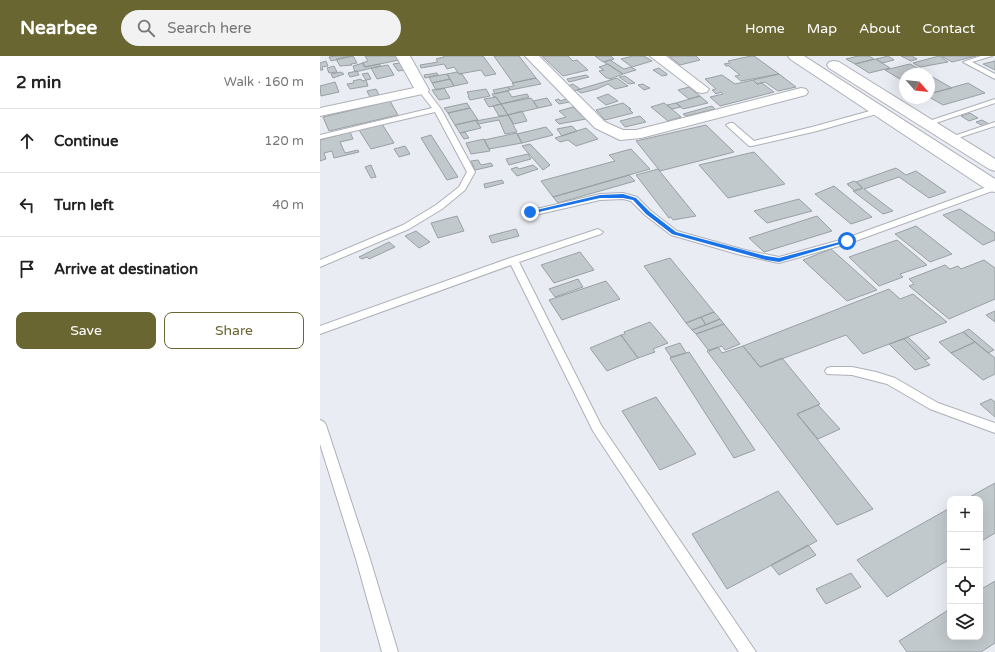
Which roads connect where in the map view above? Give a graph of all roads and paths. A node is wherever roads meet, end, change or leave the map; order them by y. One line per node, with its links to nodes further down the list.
1 (403, 56): 9 (street)
2 (532, 56): 10 (street)
3 (657, 56): 8 (street)
4 (795, 56): 13 (street)
5 (989, 56): 7 (lane)
6 (826, 60): 15 (street)
7 (995, 77)
8 (702, 89)
9 (422, 90): 12 (lane); 14 (street)
10 (801, 92)
11 (995, 100): 15 (lane)
12 (437, 109): 18 (lane); 25 (lane)
13 (877, 111): 17 (lane); 21 (street)
14 (320, 112)
15 (928, 122): 19 (street)
16 (995, 124): 19 (lane)
17 (730, 125)
18 (320, 138)
19 (952, 138): 20 (street)
20 (995, 166)
21 (995, 187): 22 (lane)
22 (530, 212)
23 (598, 232): 24 (lane)
24 (513, 260): 26 (lane); 31 (lane)
25 (320, 264)
26 (320, 330)
27 (831, 371): 29 (lane)
28 (320, 425): 30 (lane)
29 (995, 428)
30 (390, 652)
31 (748, 652)

